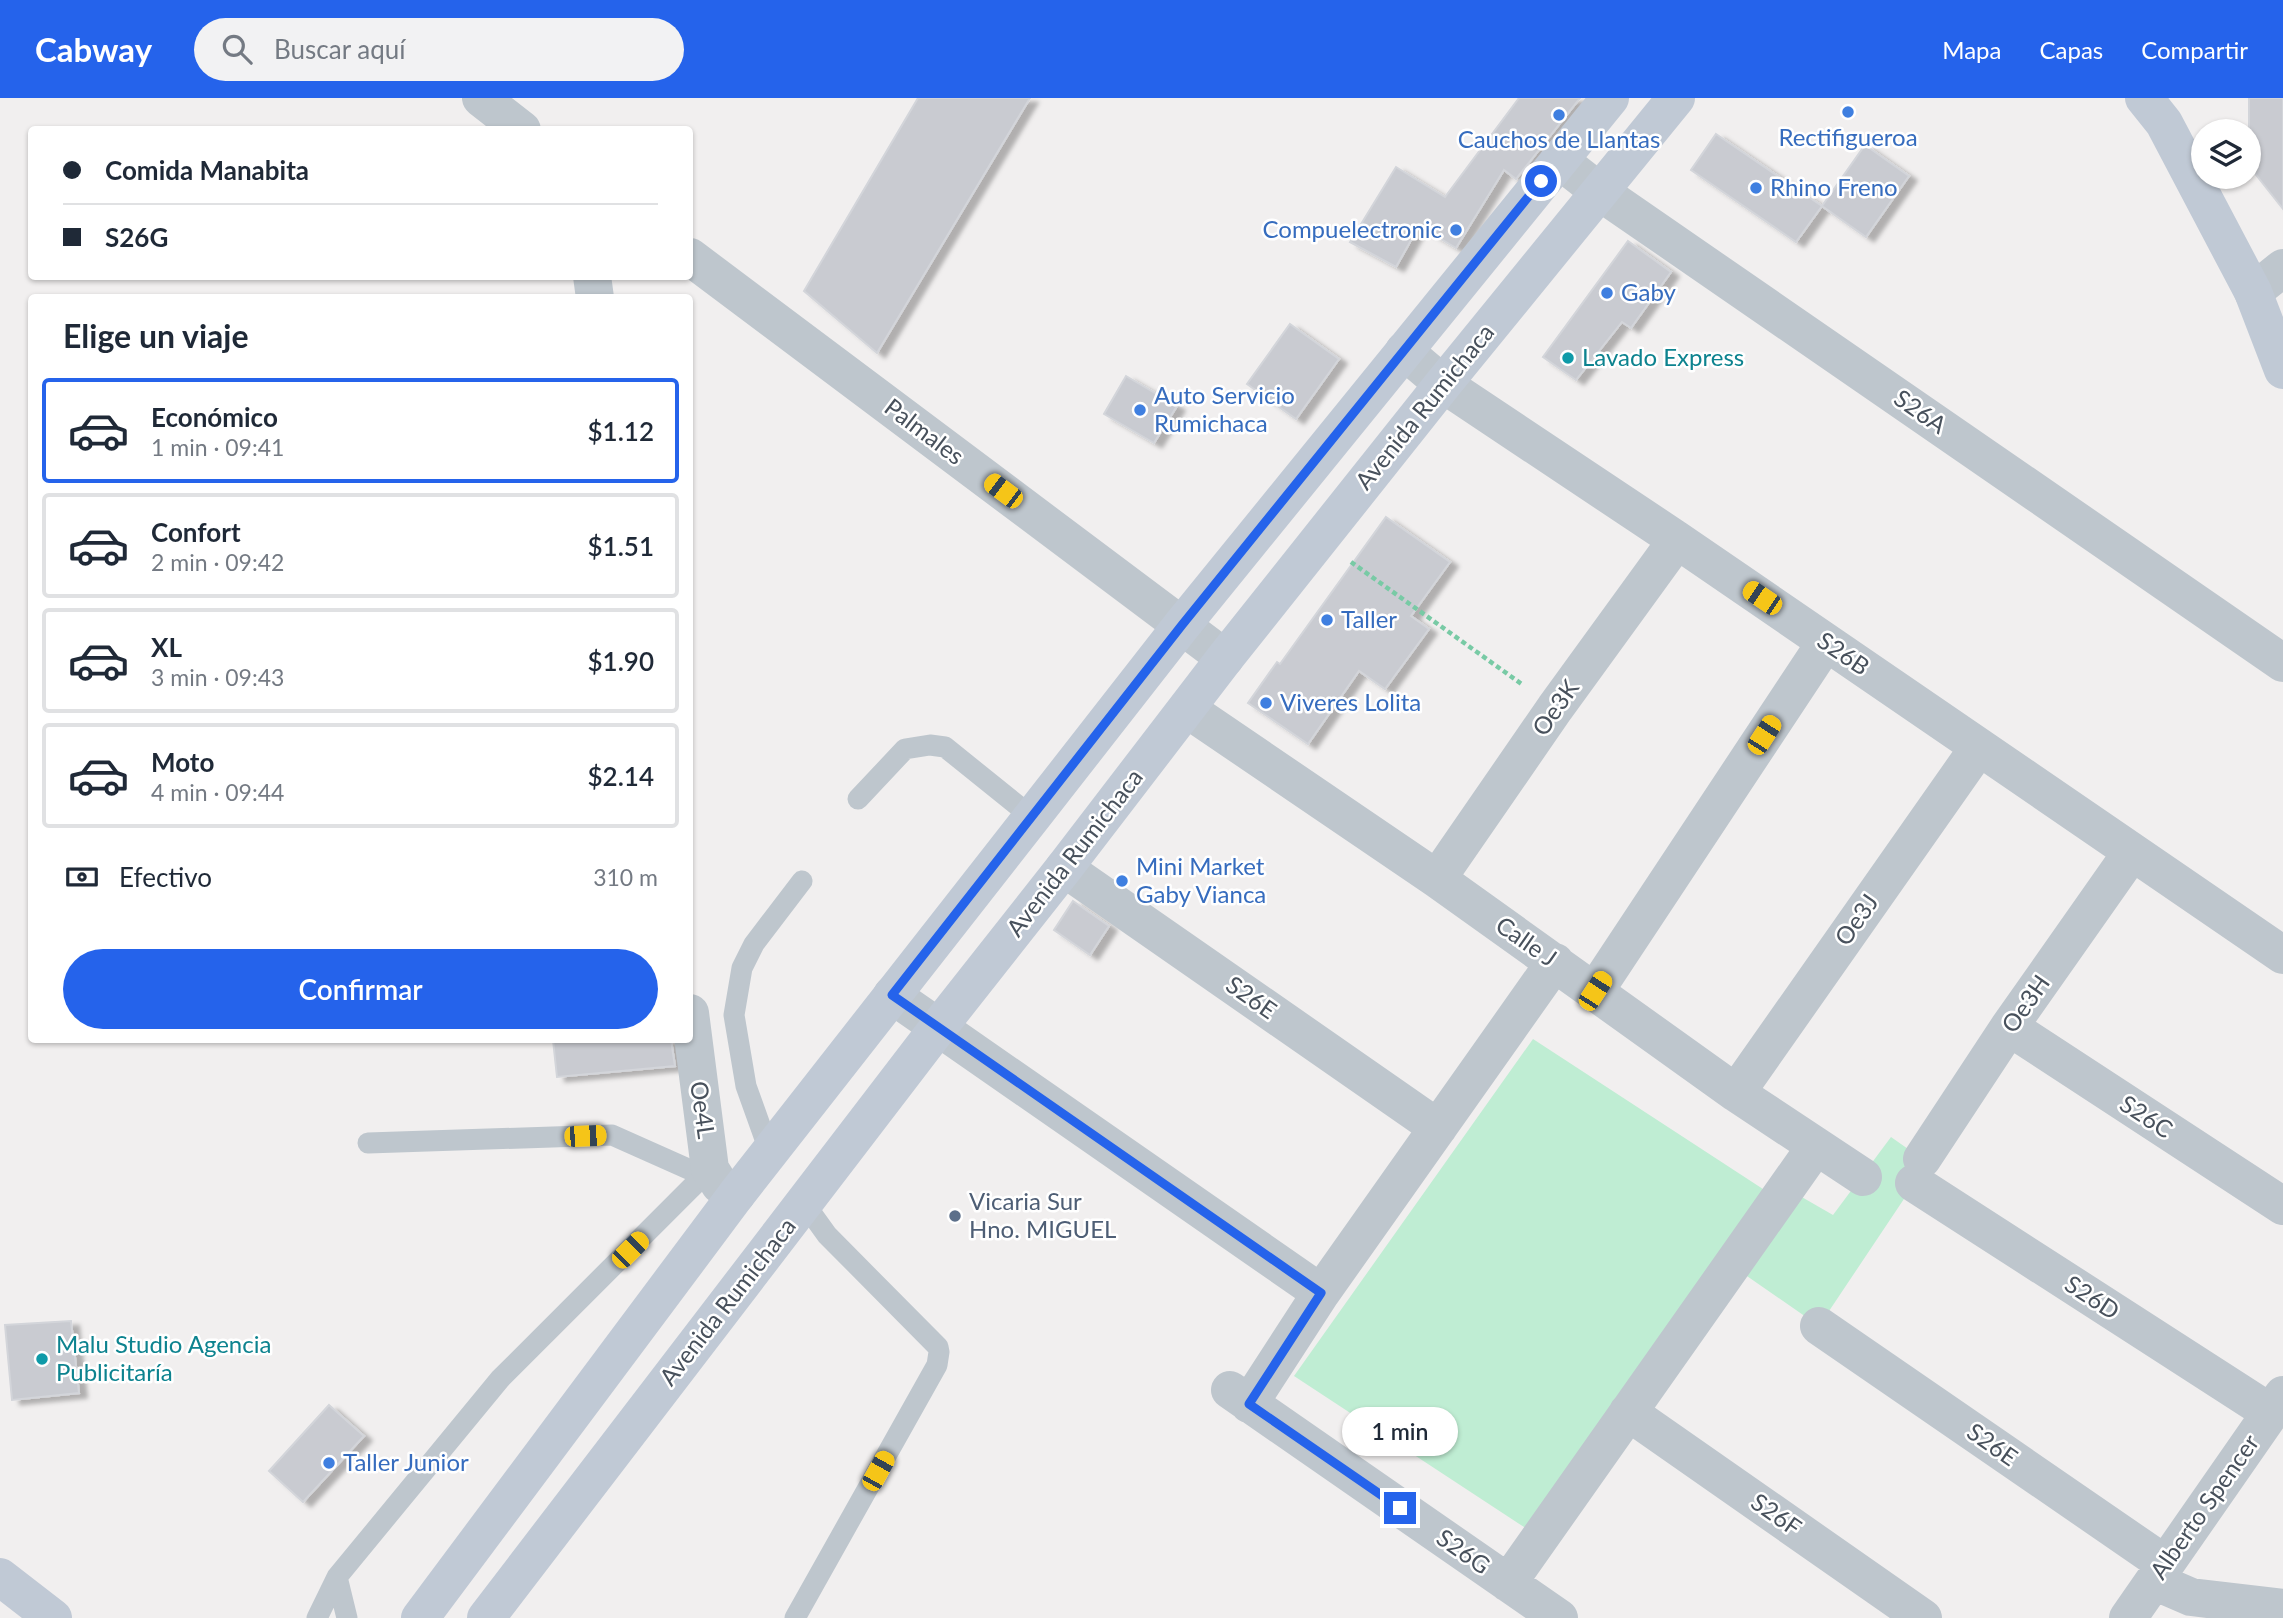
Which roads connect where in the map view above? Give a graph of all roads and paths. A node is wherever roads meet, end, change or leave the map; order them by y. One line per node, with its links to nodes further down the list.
1 (481, 98): 5 (street)
2 (1610, 98): 6 (street)
3 (1676, 98): 7 (street, Avenida Rumichaca)
4 (2144, 98): 10 (street)
5 (517, 126)
6 (1559, 160): 7 (street, S26A); 11 (street)
7 (1600, 192): 13 (street, Avenida Rumichaca); 19 (street, S26A)
8 (693, 259): 16 (street, Palmales)
9 (2283, 268): 10 (street)
10 (2253, 292): 12 (street)
11 (1404, 351): 13 (street, S26B); 16 (street)
12 (2283, 370)
13 (1443, 384): 14 (street, Avenida Rumichaca); 15 (street, S26B)
14 (1319, 539): 18 (street, Avenida Rumichaca); 20 (path)
15 (1678, 540): 17 (street, S26B); 20 (street, Oe3K)
16 (1182, 625): 18 (street, Palmales); 24 (street)
17 (1826, 642): 22 (street, S26B); 31 (street)
18 (1225, 658): 21 (street, Avenida Rumichaca)
19 (2283, 663)
20 (1555, 708): 27 (street, Oe3K)
21 (1187, 709): 26 (street, Avenida Rumichaca); 27 (street, Calle J)
22 (1979, 747): 25 (street, S26B); 36 (street, Oe3J)
23 (858, 799): 24 (lane)
24 (1031, 817): 32 (street)
25 (2132, 852): 29 (street, S26B); 33 (street, Oe3H)
26 (1064, 868): 34 (street, Avenida Rumichaca); 37 (street, S26E)
27 (1437, 879): 30 (street, Calle J)
28 (802, 881): 40 (lane)
29 (2283, 956)
30 (1555, 962): 31 (street, Calle J); 37 (street)
31 (1595, 991): 36 (street, Calle J)
32 (892, 995): 34 (street); 40 (street)
33 (2010, 1027): 41 (street, Oe3H); 45 (street, S26C)
34 (937, 1029): 44 (street, Avenida Rumichaca); 46 (street)
35 (693, 1032): 43 (street, Oe4L)
36 (1736, 1093): 39 (street, Calle J)
37 (1438, 1128): 46 (street)
38 (368, 1143): 43 (lane)
39 (1816, 1146): 42 (street, Calle J); 49 (street)
40 (770, 1153): 43 (street)
41 (1918, 1171): 48 (street, S26D)
42 (1863, 1177)
43 (717, 1180): 52 (lane); 58 (street)
44 (804, 1202): 59 (street, Avenida Rumichaca); 60 (lane)
45 (2283, 1206)
46 (1321, 1293): 53 (street, S26G)
47 (1819, 1326): 50 (street, S26E)
48 (2277, 1404): 50 (street, Alberto Spencer)
49 (1628, 1412): 53 (street); 62 (street, S26F)
50 (2159, 1572): 54 (street, S26E); 63 (street, Alberto Spencer)
51 (0, 1577): 55 (street)
52 (337, 1577): 56 (lane); 57 (lane)
53 (1508, 1583): 61 (street, S26G)
54 (2283, 1608)
55 (52, 1618)
56 (317, 1618)
57 (347, 1618)
58 (420, 1618)
59 (485, 1618)
60 (795, 1618)
61 (1559, 1618)
62 (1923, 1618)
63 (2128, 1618)

